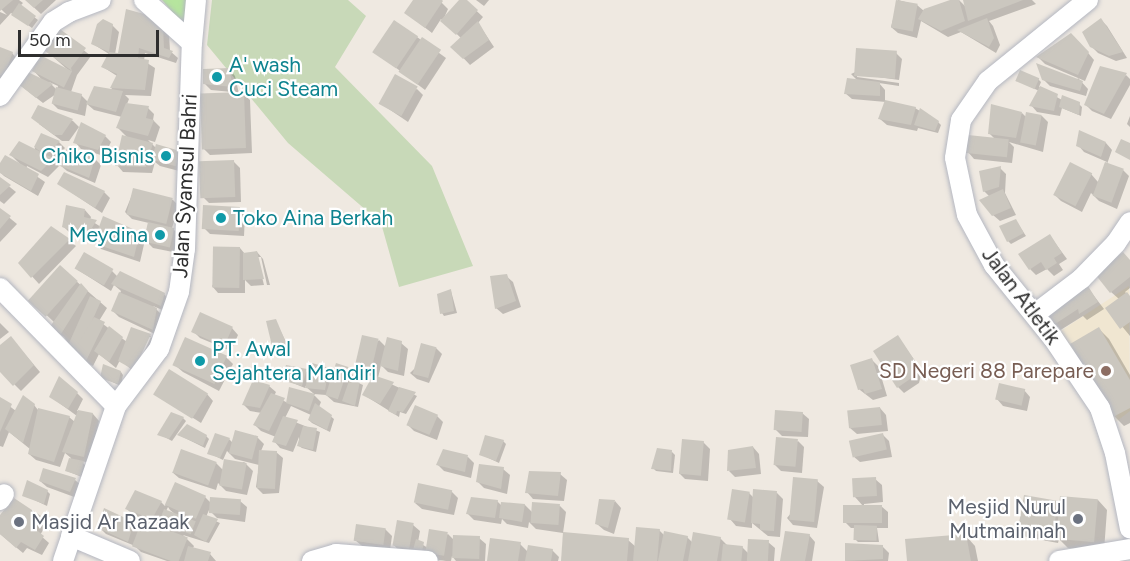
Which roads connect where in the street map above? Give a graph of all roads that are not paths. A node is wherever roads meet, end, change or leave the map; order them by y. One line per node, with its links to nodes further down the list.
1 (101, 0): 6 (street)
2 (144, 0): 5 (street)
3 (196, 0): 5 (street, Jalan Syamsul Bahri)
4 (1088, 0): 9 (street, Jalan Atletik)
5 (192, 43): 10 (street, Jalan Syamsul Bahri)
6 (0, 96)
7 (1130, 222): 9 (street)
8 (0, 288): 10 (street)
9 (1035, 314): 11 (street, Jalan Atletik)
10 (116, 406): 12 (street, Jalan Syamsul Bahri)
11 (1130, 529)
12 (71, 536): 14 (street, Jalan Syamsul Bahri); 15 (street)
13 (1130, 549): 18 (street)
14 (63, 561)
15 (130, 561)
16 (312, 561): 17 (street)
17 (428, 561)
18 (1059, 561)

